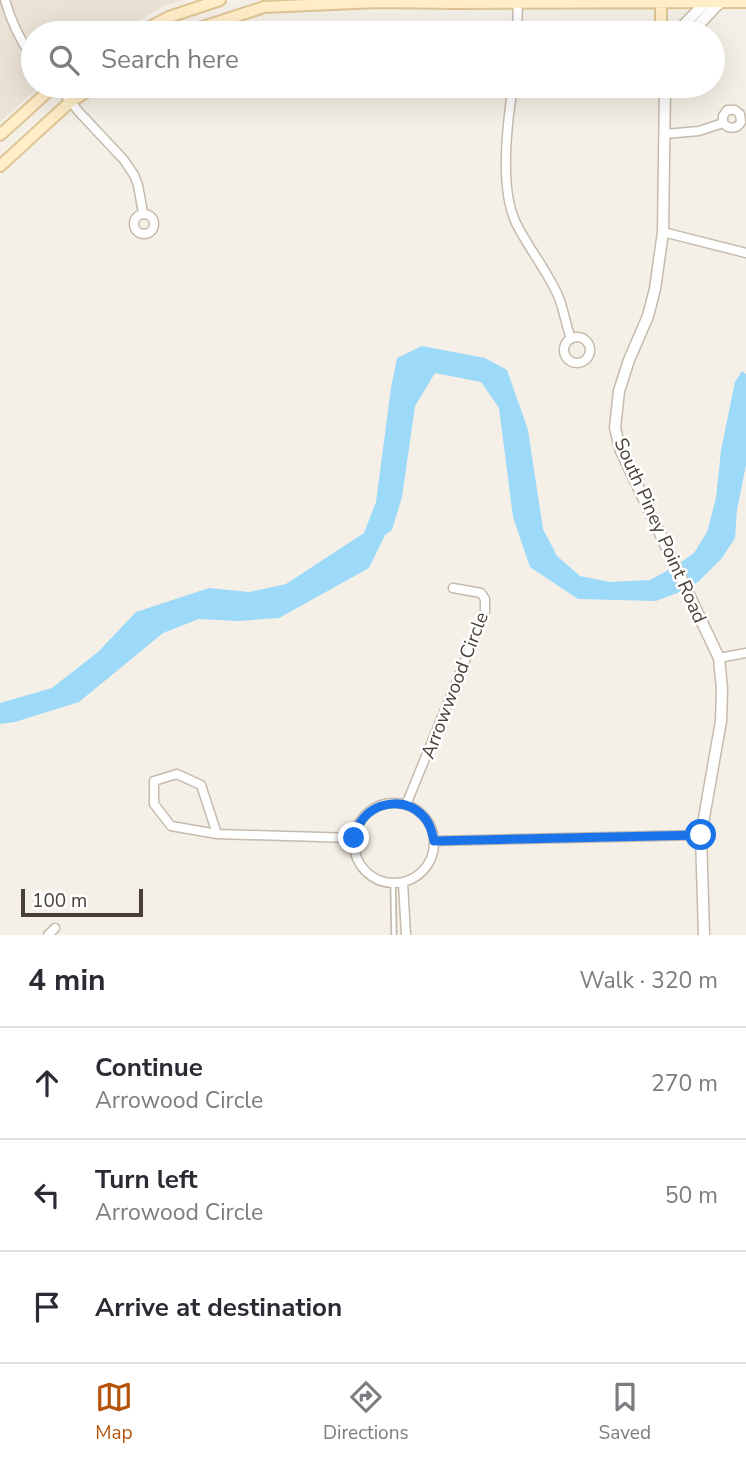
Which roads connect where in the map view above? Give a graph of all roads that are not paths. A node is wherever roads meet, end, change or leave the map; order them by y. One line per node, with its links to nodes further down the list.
1 (5, 0): 16 (street)
2 (220, 0): 10 (main road)
3 (378, 1): 7 (main road); 11 (main road)
4 (562, 1): 7 (main road); 8 (main road)
5 (707, 1): 6 (main road); 8 (main road); 14 (street)
6 (721, 1): 9 (main road); 15 (street)
7 (518, 2): 12 (street)
8 (661, 2): 13 (main road)
9 (746, 2)
10 (162, 21)
11 (221, 21)
12 (517, 21)
13 (661, 21)
14 (688, 21)
15 (702, 21)
16 (21, 41)
17 (42, 98): 25 (main road)
18 (66, 98): 22 (street)
19 (76, 98): 22 (main road)
20 (511, 98): 30 (street)
21 (665, 98): 24 (street, South Piney Point Road)
22 (70, 102): 26 (main road); 27 (street)
23 (723, 123): 24 (street)
24 (665, 134): 28 (street, South Piney Point Road)
25 (0, 135)
26 (0, 166)
27 (143, 214)
28 (663, 232): 29 (street); 33 (street, South Piney Point Road)
29 (746, 253)
30 (571, 338)
31 (453, 588): 34 (street, Arrowwood Circle)
32 (746, 653): 33 (street)
33 (719, 658): 36 (street, South Piney Point Road)
34 (406, 805): 37 (street); 38 (street)
35 (217, 834): 35 (street); 37 (street)
36 (701, 835): 38 (street); 43 (street, South Piney Point Road)
37 (354, 838): 39 (street)
38 (434, 841): 40 (street)
39 (393, 883): 40 (street); 41 (lane)
40 (403, 883): 42 (street)
41 (394, 935)
42 (405, 935)
43 (704, 935)

